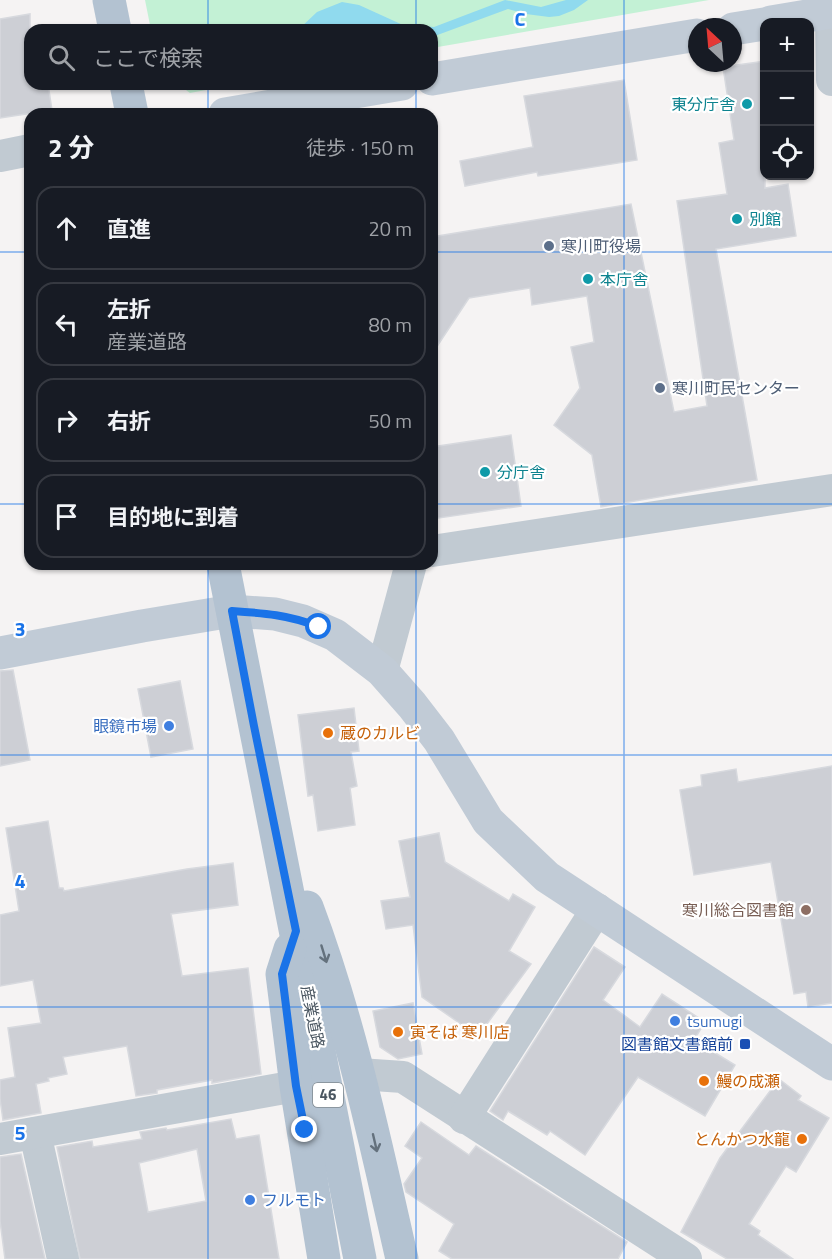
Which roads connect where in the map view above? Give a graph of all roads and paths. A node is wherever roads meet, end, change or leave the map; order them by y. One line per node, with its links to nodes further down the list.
1 (109, 0): 5 (main road)
2 (829, 0): 3 (street)
3 (832, 12): 4 (street); 10 (street)
4 (795, 18)
5 (114, 24)
6 (760, 25): 7 (street)
7 (742, 28)
8 (688, 36): 9 (street)
9 (438, 78)
10 (832, 80)
11 (127, 90): 13 (main road)
12 (367, 90): 14 (street)
13 (131, 108)
14 (260, 108)
15 (24, 151): 16 (street)
16 (0, 156)
17 (832, 490): 18 (street)
18 (438, 550)
19 (224, 570): 21 (main road, 産業道路 / 46)
20 (409, 570): 23 (street)
21 (232, 611): 22 (street); 23 (street); 24 (main road, 産業道路 / 46)
22 (0, 653)
23 (382, 670): 25 (street)
24 (274, 821): 26 (main road, 産業道路 / 46); 28 (main road, one-way to 28)
25 (597, 909): 27 (street); 30 (street)
26 (296, 931): 29 (main road); 35 (main road, 産業道路 / 46)
27 (832, 1064)
28 (359, 1074): 30 (street); 36 (main road, one-way to 36)
29 (296, 1086): 31 (street); 34 (main road)
30 (464, 1118): 37 (street)
31 (35, 1133): 32 (street); 33 (street)
32 (0, 1139)
33 (63, 1259)
34 (324, 1259)
35 (360, 1259)
36 (402, 1259)
37 (686, 1259)

